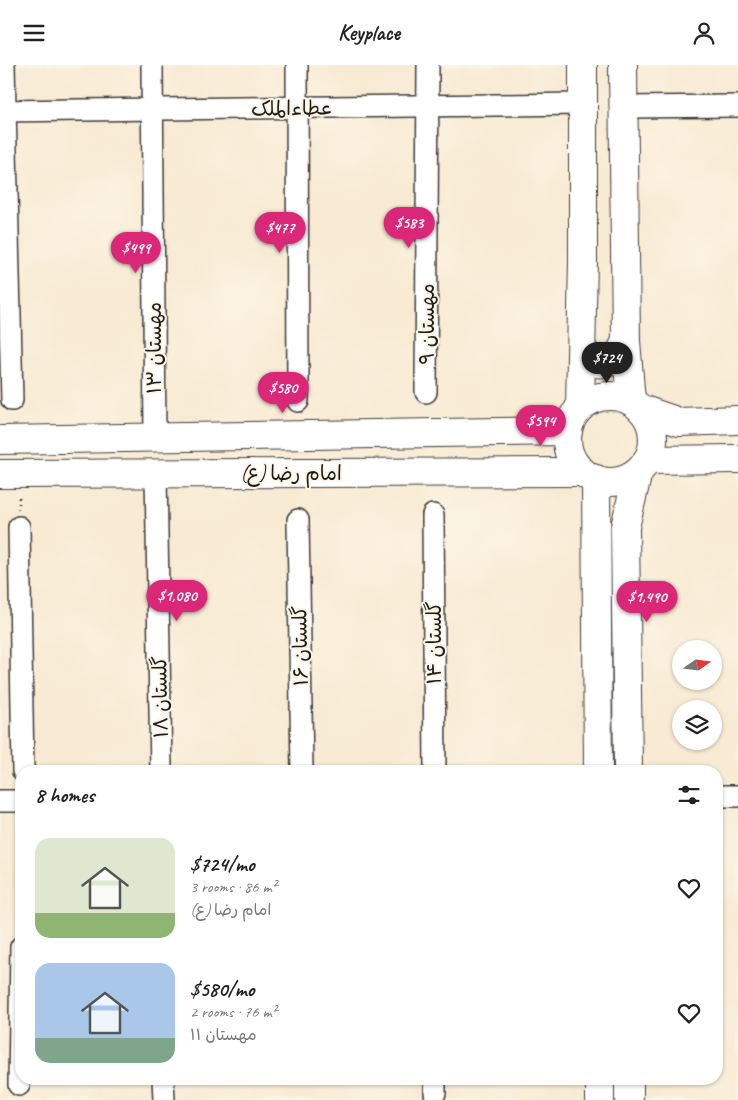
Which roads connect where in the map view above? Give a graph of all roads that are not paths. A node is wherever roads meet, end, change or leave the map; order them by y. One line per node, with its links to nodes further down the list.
1 (4, 65): 13 (street)
2 (152, 65): 12 (street, مهستان ۱۳)
3 (297, 65): 11 (street)
4 (428, 65): 8 (street, مهستان ۹)
5 (583, 65): 7 (street)
6 (623, 65): 10 (street)
7 (583, 104): 8 (street, عطاءالملک); 15 (street)
8 (428, 106): 11 (street, عطاءالملک); 16 (street, مهستان ۹)
9 (738, 106): 10 (street)
10 (624, 107): 14 (street)
11 (298, 108): 12 (street, عطاءالملک); 18 (street)
12 (153, 109): 13 (street, عطاءالملک); 25 (street, مهستان ۱۳)
13 (2, 111): 17 (street)
14 (626, 341): 15 (street); 19 (street)
15 (582, 348): 20 (street)
16 (426, 392)
17 (12, 400)
18 (298, 401)
19 (636, 405): 20 (street); 22 (street); 29 (street)
20 (580, 408): 23 (street)
21 (738, 420): 22 (street)
22 (691, 421): 28 (street)
23 (568, 431): 24 (street, امام رضا (ع)); 33 (street)
24 (505, 433): 25 (street, امام رضا (ع)); 30 (street)
25 (155, 437): 26 (street, امام رضا (ع))
26 (0, 440)
27 (738, 459): 28 (street)
28 (688, 460): 29 (street)
29 (643, 466): 33 (street); 38 (street)
30 (511, 472): 31 (street, امام رضا (ع)); 33 (street, امام رضا (ع))
31 (156, 473): 32 (street, امام رضا (ع)); 40 (street, گلستان ۱۸)
32 (10, 474)
33 (589, 475): 37 (street)
34 (433, 515): 42 (street, گلستان ۱۴)
35 (298, 520): 41 (street, گلستان ۱۶)
36 (19, 527): 39 (street)
37 (596, 527): 38 (street); 43 (street)
38 (625, 527): 44 (street)
39 (23, 765)
40 (161, 765)
41 (302, 765)
42 (435, 765)
43 (598, 765)
44 (628, 765)
45 (723, 796): 46 (street)
46 (738, 796)
47 (0, 801): 48 (street)
48 (15, 801)
49 (163, 1085): 52 (street)
50 (600, 1085): 53 (street)
51 (629, 1085): 54 (street)
52 (164, 1100)
53 (600, 1100)
54 (629, 1100)

